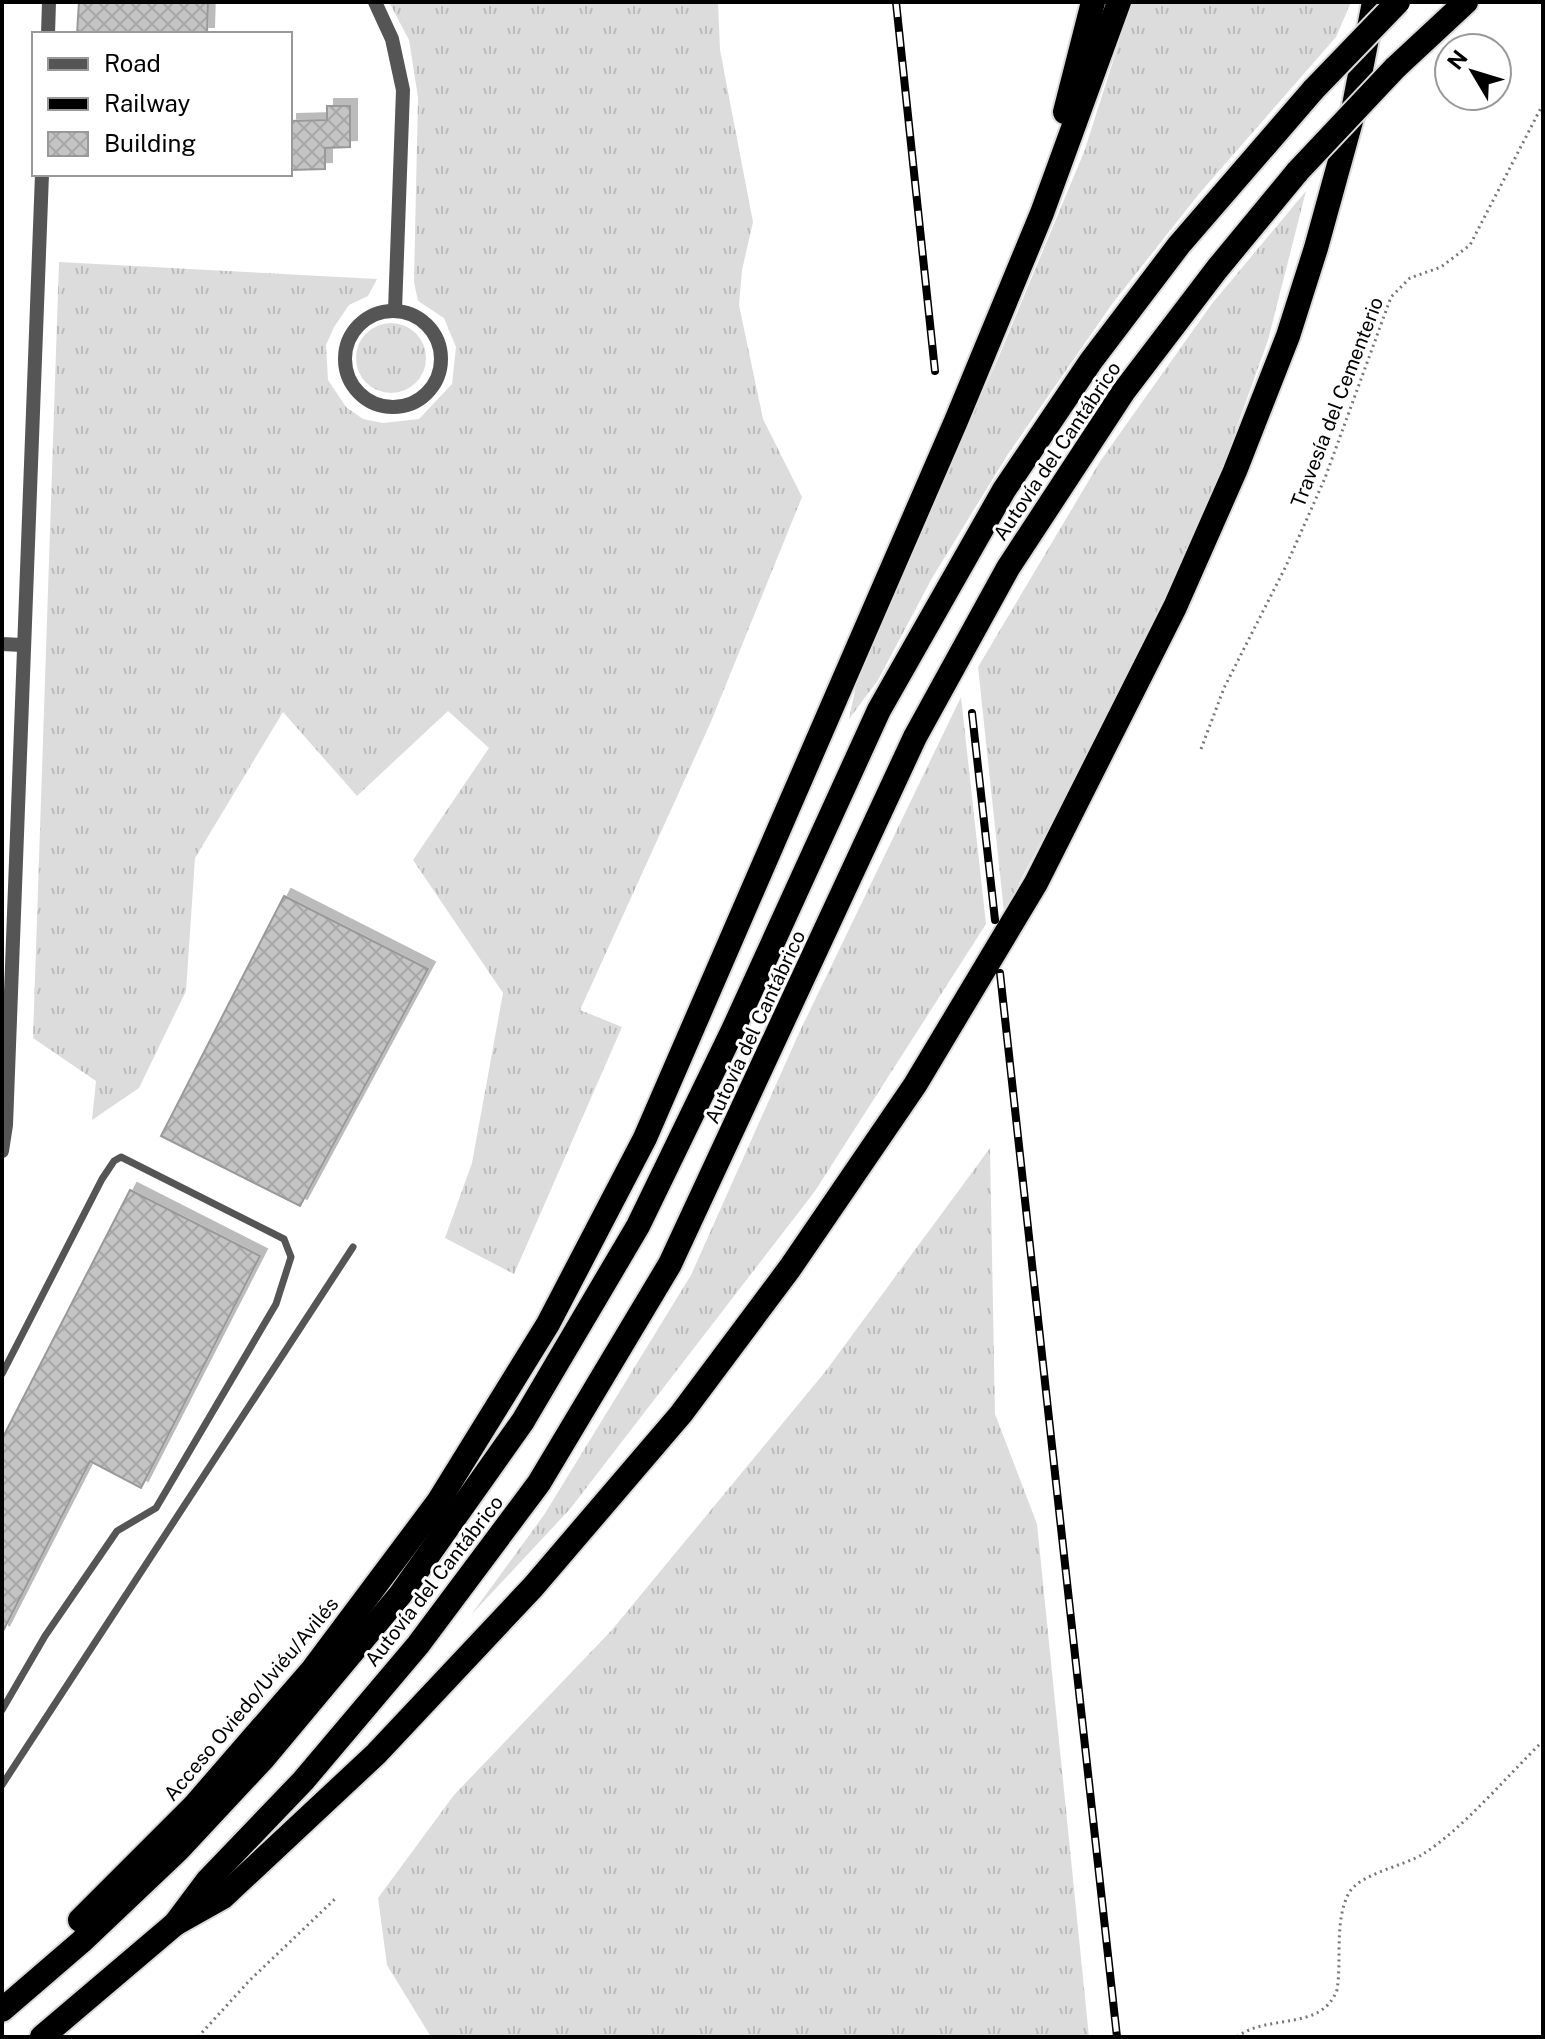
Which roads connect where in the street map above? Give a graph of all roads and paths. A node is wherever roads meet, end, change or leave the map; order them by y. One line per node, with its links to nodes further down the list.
1 (49, 2): 8 (street)
2 (375, 2): 12 (street)
3 (1093, 2): 11 (highway)
4 (1119, 2): 11 (highway)
5 (1374, 2): 23 (highway)
6 (1398, 2): 25 (highway, Autovía del Cantábrico, bridge)
7 (1466, 2): 23 (highway, Autovía del Cantábrico, bridge)
8 (48, 32)
9 (1543, 104): 15 (path, Travesía del Cementerio)
10 (42, 176): 14 (street)
11 (1042, 213): 24 (highway, Acceso Oviedo/Uviéu/Avilés)
12 (395, 310): 12 (street)
13 (2, 644): 14 (street)
14 (22, 645): 16 (street)
15 (1201, 749)
16 (2, 1151)
17 (353, 1247): 21 (lane)
18 (2, 1374): 19 (lane)
19 (2, 1710)
20 (1543, 1741): 28 (path)
21 (2, 1785)
22 (336, 1898): 27 (path)
23 (175, 1924): 26 (highway, Autovía del Cantábrico)
24 (2, 1990)
25 (2, 2010)
26 (42, 2037)
27 (198, 2037)
28 (1237, 2037)

